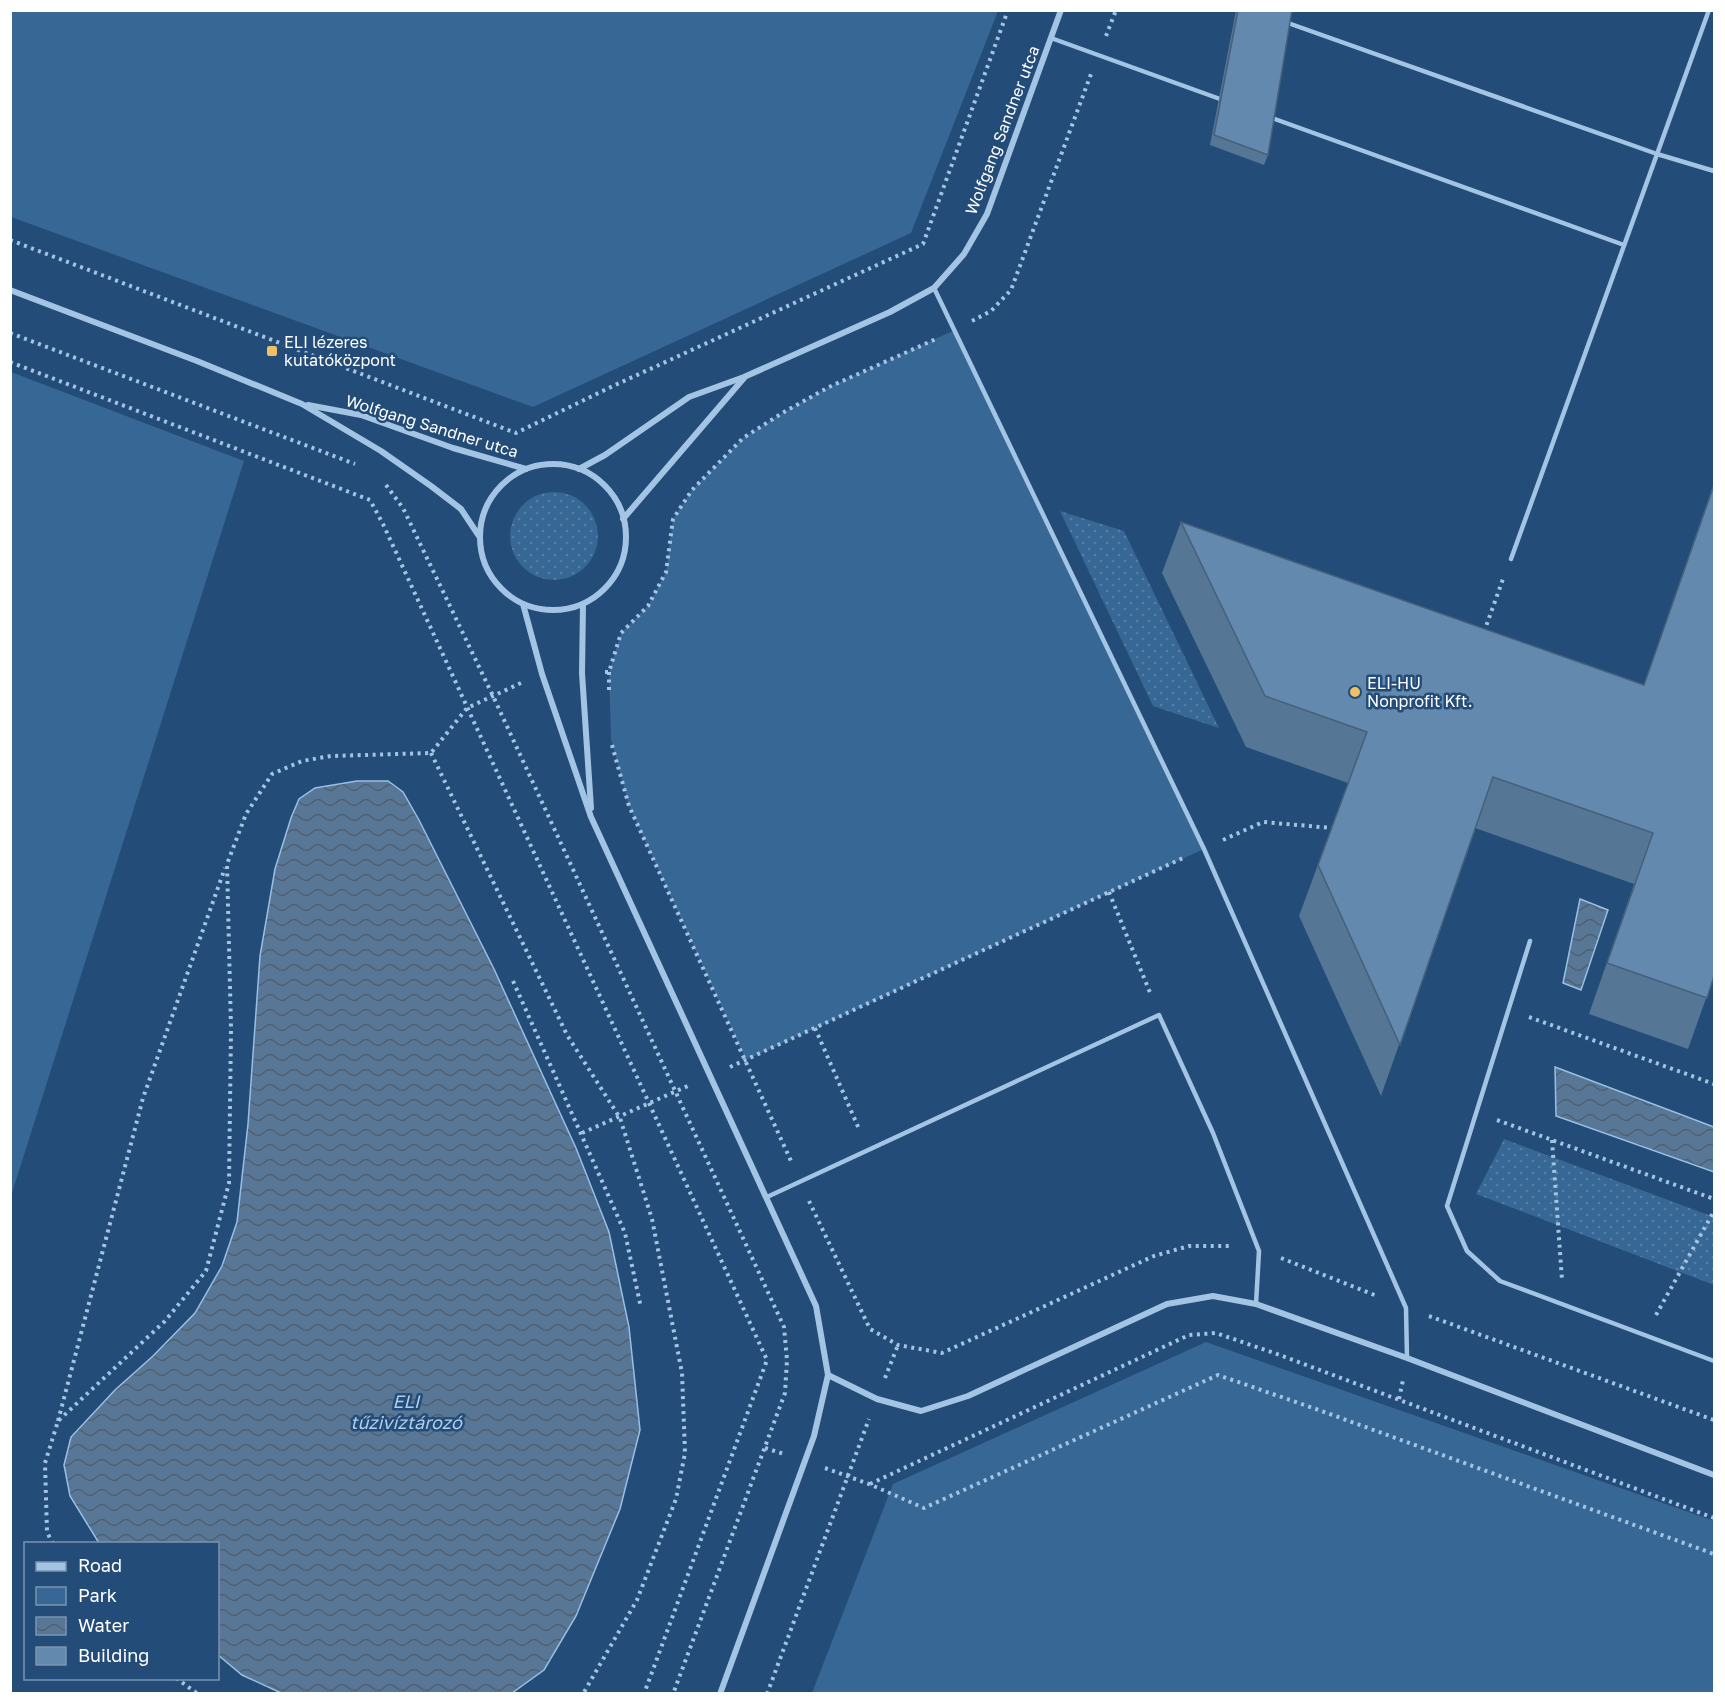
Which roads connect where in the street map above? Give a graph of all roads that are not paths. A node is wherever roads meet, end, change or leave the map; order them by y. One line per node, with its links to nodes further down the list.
1 (1061, 10): 4 (street, Wolfgang Sandner utca)
2 (1709, 10): 7 (lane)
3 (1288, 23): 7 (lane)
4 (1051, 38): 5 (lane); 10 (street, Wolfgang Sandner utca)
5 (1220, 99)
6 (1272, 118): 9 (lane)
7 (1657, 154): 8 (lane); 9 (lane)
8 (1714, 171)
9 (1624, 244): 18 (lane)
10 (934, 288): 12 (street, Wolfgang Sandner utca); 25 (lane)
11 (10, 290): 13 (street)
12 (744, 377): 15 (street, Wolfgang Sandner utca); 16 (street, Wolfgang Sandner utca)
13 (302, 404): 14 (street, Wolfgang Sandner utca); 17 (street, Wolfgang Sandner utca)
14 (525, 469): 15 (street); 17 (street)
15 (579, 469): 16 (street)
16 (623, 519): 20 (street)
17 (479, 536): 19 (street)
18 (1511, 559)
19 (523, 604): 20 (street); 21 (street)
20 (583, 604): 21 (street)
21 (591, 818): 23 (street)
22 (1530, 941): 26 (lane)
23 (767, 1197): 24 (lane); 27 (street)
24 (1256, 1304): 25 (street); 27 (street)
25 (1407, 1358): 28 (street)
26 (1714, 1361)
27 (828, 1375): 29 (street)
28 (1714, 1475)
29 (720, 1694)

